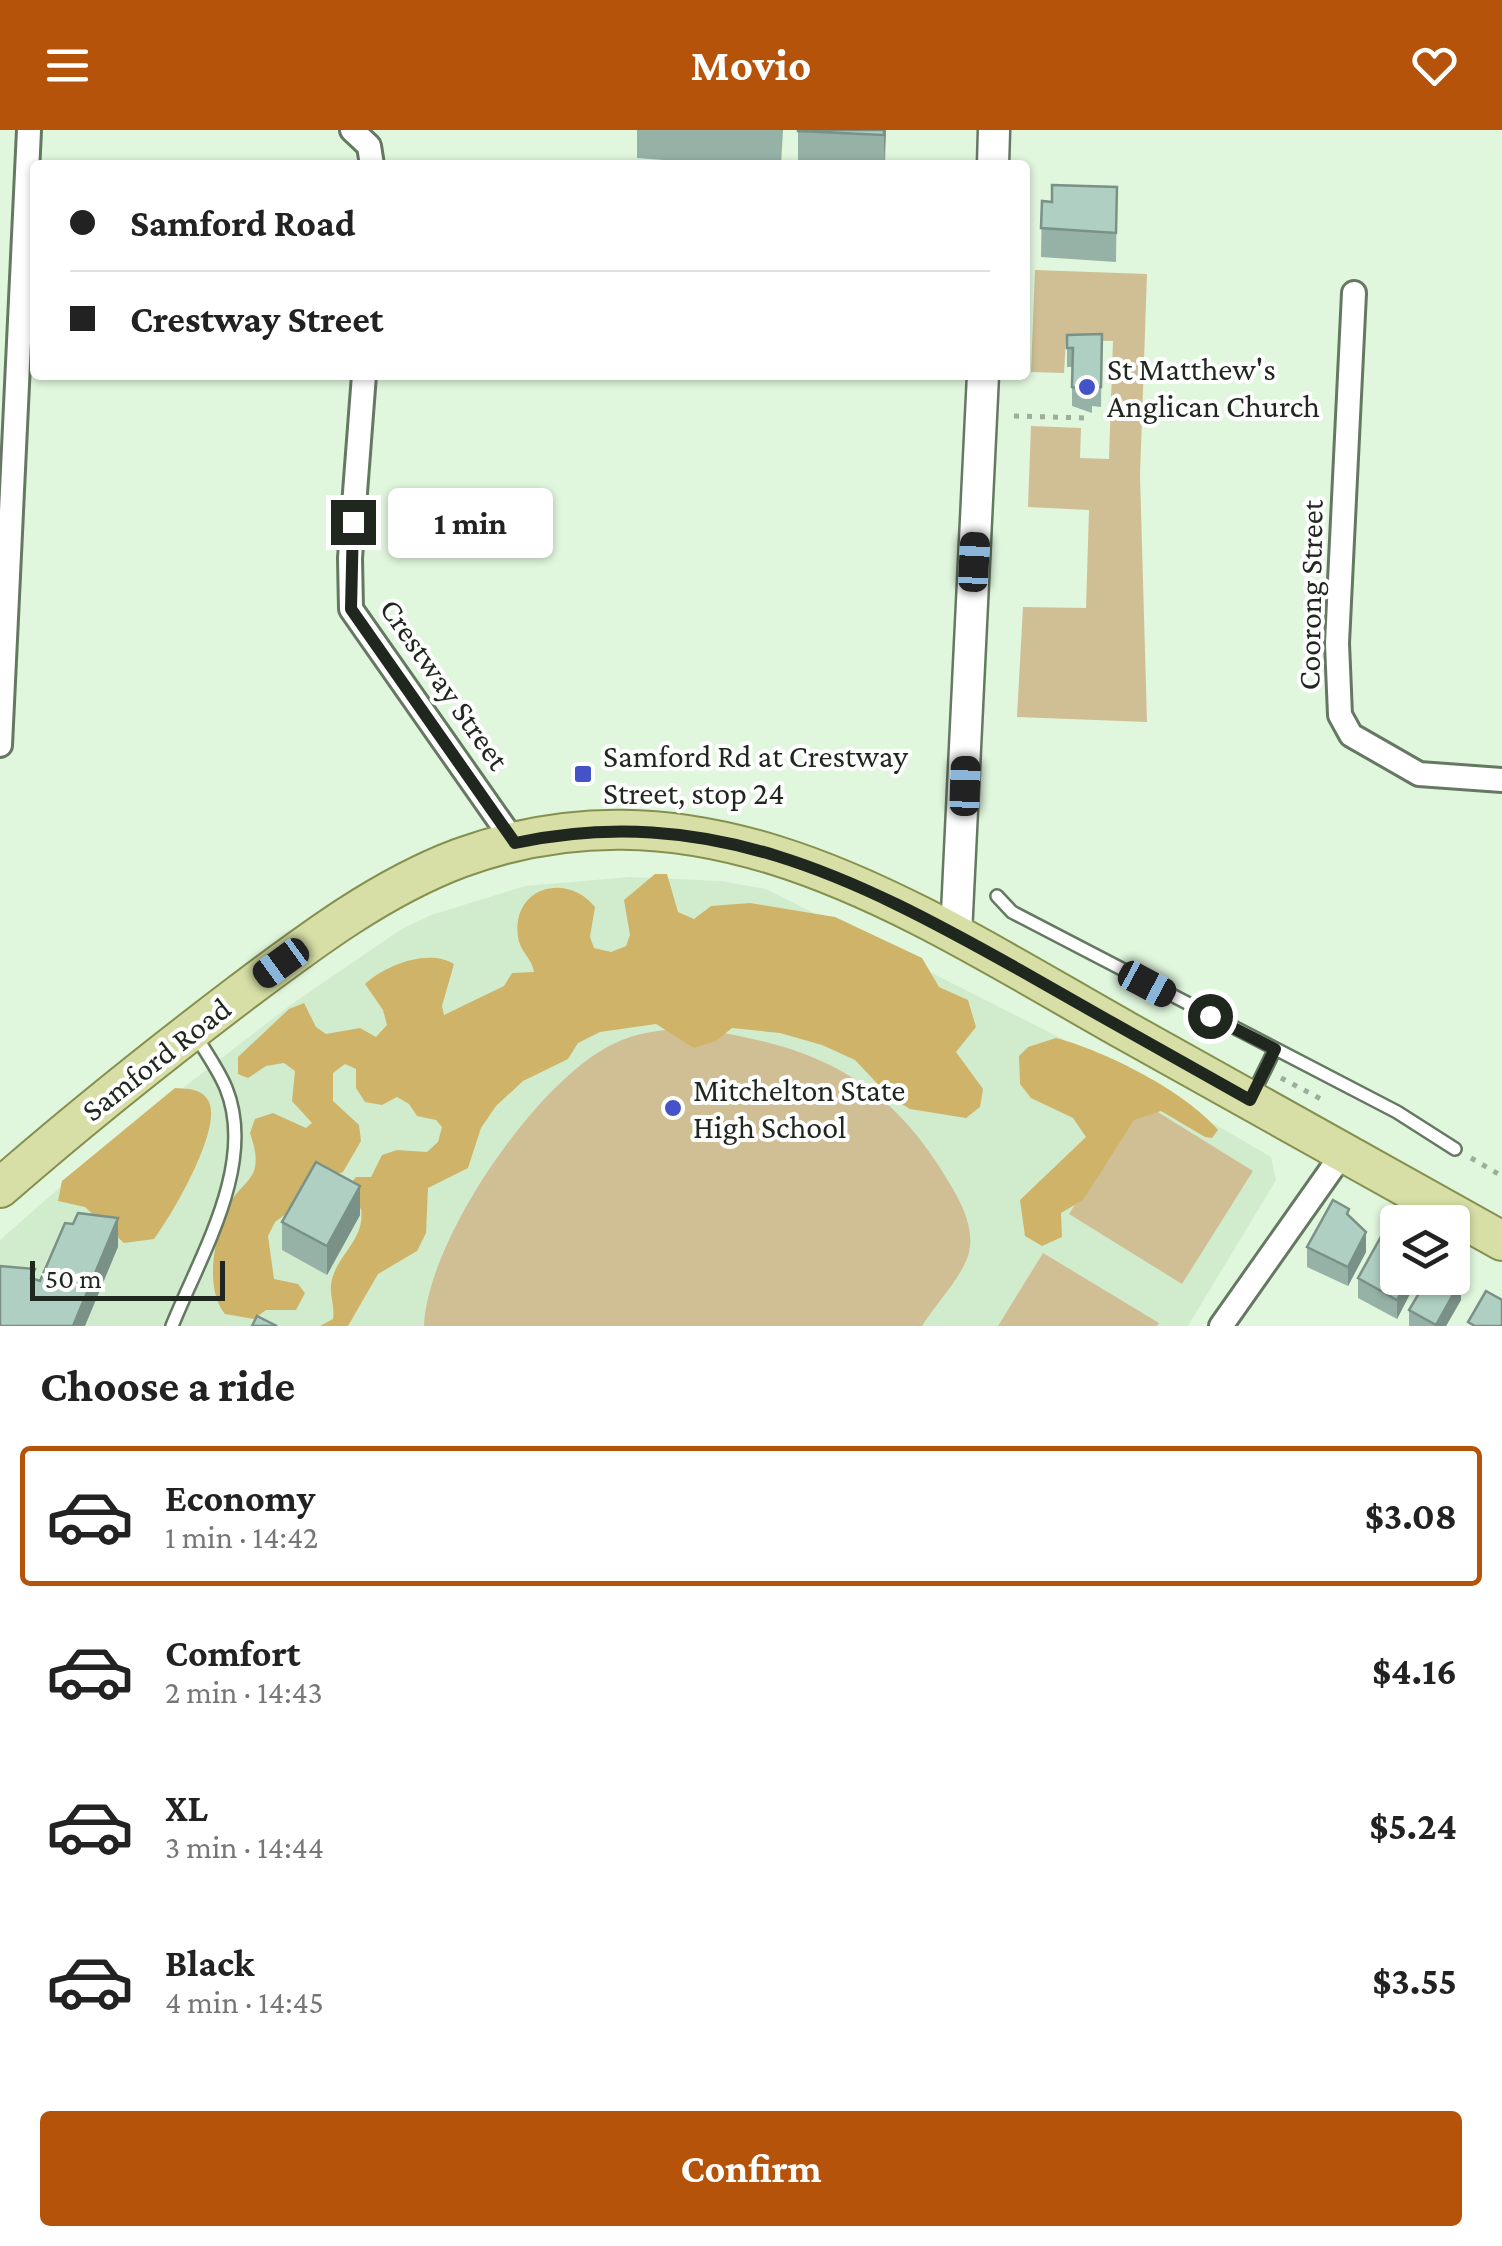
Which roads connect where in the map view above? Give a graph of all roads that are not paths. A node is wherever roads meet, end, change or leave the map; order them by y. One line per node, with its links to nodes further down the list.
1 (28, 130): 7 (street)
2 (994, 130): 3 (street)
3 (993, 160)
4 (1354, 292): 9 (street, Coorong Street)
5 (364, 380): 10 (street, Crestway Street)
6 (983, 380): 12 (street)
7 (6, 447): 8 (street)
8 (0, 745)
9 (1502, 780)
10 (515, 843): 12 (main road, Samford Road); 13 (main road, Samford Road)
11 (998, 896): 14 (lane)
12 (956, 934): 15 (main road, Samford Road)
13 (192, 1030): 18 (main road, Samford Road); 20 (lane)
14 (1275, 1049): 15 (lane); 16 (lane)
15 (1258, 1085): 17 (main road, Samford Road)
16 (1456, 1149)
17 (1343, 1153): 19 (main road, Samford Road); 21 (street)
18 (0, 1188)
19 (1502, 1242)
20 (172, 1326)
21 (1223, 1326)

